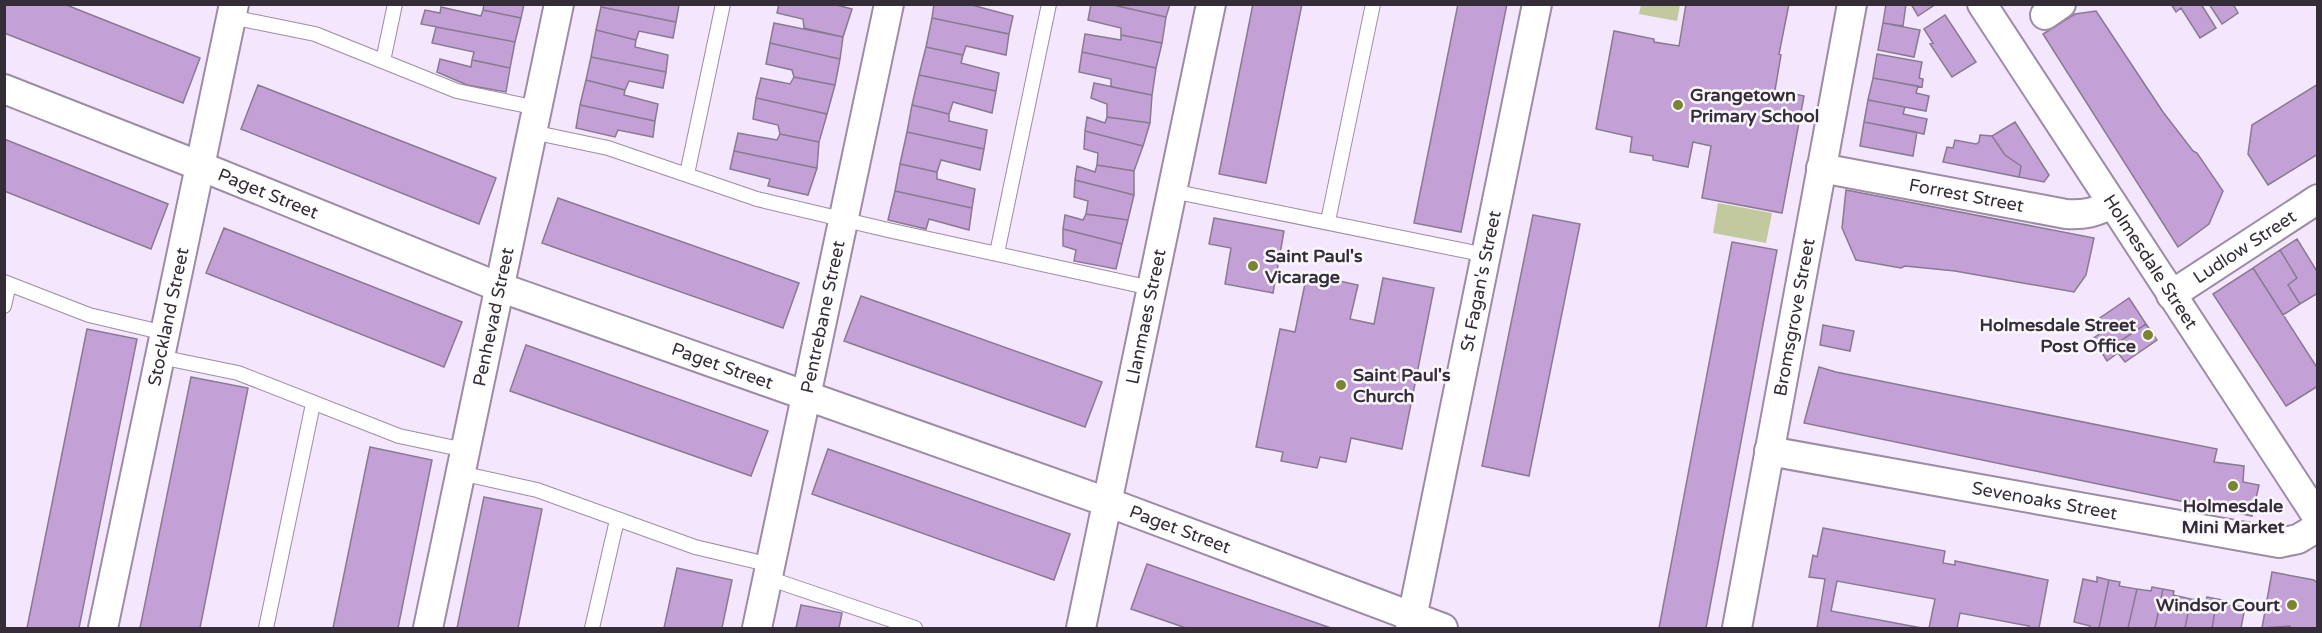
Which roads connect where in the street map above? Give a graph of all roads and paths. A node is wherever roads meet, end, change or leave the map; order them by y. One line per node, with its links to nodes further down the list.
1 (395, 4): 12 (lane)
2 (559, 4): 14 (street, Penhevad Street)
3 (723, 4): 17 (lane)
4 (889, 4): 21 (street, Pentrebane Street)
5 (1049, 4): 23 (lane)
6 (1211, 4): 18 (street, Llanmaes Street)
7 (1373, 4): 22 (lane)
8 (1537, 4): 24 (street, St Fagan's Street)
9 (1852, 4): 16 (street, Bromsgrove Street)
10 (1982, 4): 20 (street, Holmesdale Street)
11 (233, 11): 12 (lane); 15 (street, Stockland Street)
12 (383, 61): 14 (lane)
13 (4, 89): 15 (street, Paget Street)
14 (534, 120): 17 (lane); 26 (street, Penhevad Street)
15 (200, 166): 26 (street, Paget Street); 30 (street, Stockland Street)
16 (1821, 168): 20 (street, Forrest Street); 33 (street, Bromsgrove Street)
17 (687, 174): 21 (lane)
18 (1172, 191): 22 (lane); 27 (street, Llanmaes Street)
19 (2318, 199): 28 (street, Ludlow Street)
20 (2112, 203): 28 (street, Holmesdale Street)
21 (842, 219): 23 (lane); 31 (street, Pentrebane Street)
22 (1328, 221): 24 (lane)
23 (997, 253): 27 (lane)
24 (1486, 255): 40 (street, St Fagan's Street)
25 (7, 283): 29 (lane); 30 (lane)
26 (499, 287): 31 (street, Paget Street); 34 (street, Penhevad Street)
27 (1151, 288): 35 (street, Llanmaes Street)
28 (2171, 295): 36 (street, Holmesdale Street)
29 (4, 306)
30 (163, 345): 32 (lane); 41 (street, Stockland Street)
31 (807, 394): 35 (street, Paget Street); 39 (street, Pentrebane Street)
32 (313, 404): 34 (lane); 42 (lane)
33 (1769, 451): 38 (street, Sevenoaks Street); 49 (street, Bromsgrove Street)
34 (463, 462): 37 (lane); 43 (street, Penhevad Street)
35 (1107, 502): 40 (street, Paget Street); 47 (street, Llanmaes Street)
36 (2318, 518)
37 (617, 520): 39 (lane); 44 (lane)
38 (2318, 527)
39 (770, 572): 45 (street, Pentrebane Street); 46 (lane)
40 (1412, 623): 48 (street, Paget Street)
41 (103, 628)
42 (266, 628)
43 (428, 628)
44 (592, 628)
45 (757, 628)
46 (915, 628)
47 (1081, 628)
48 (1443, 628)
49 (1737, 628)

